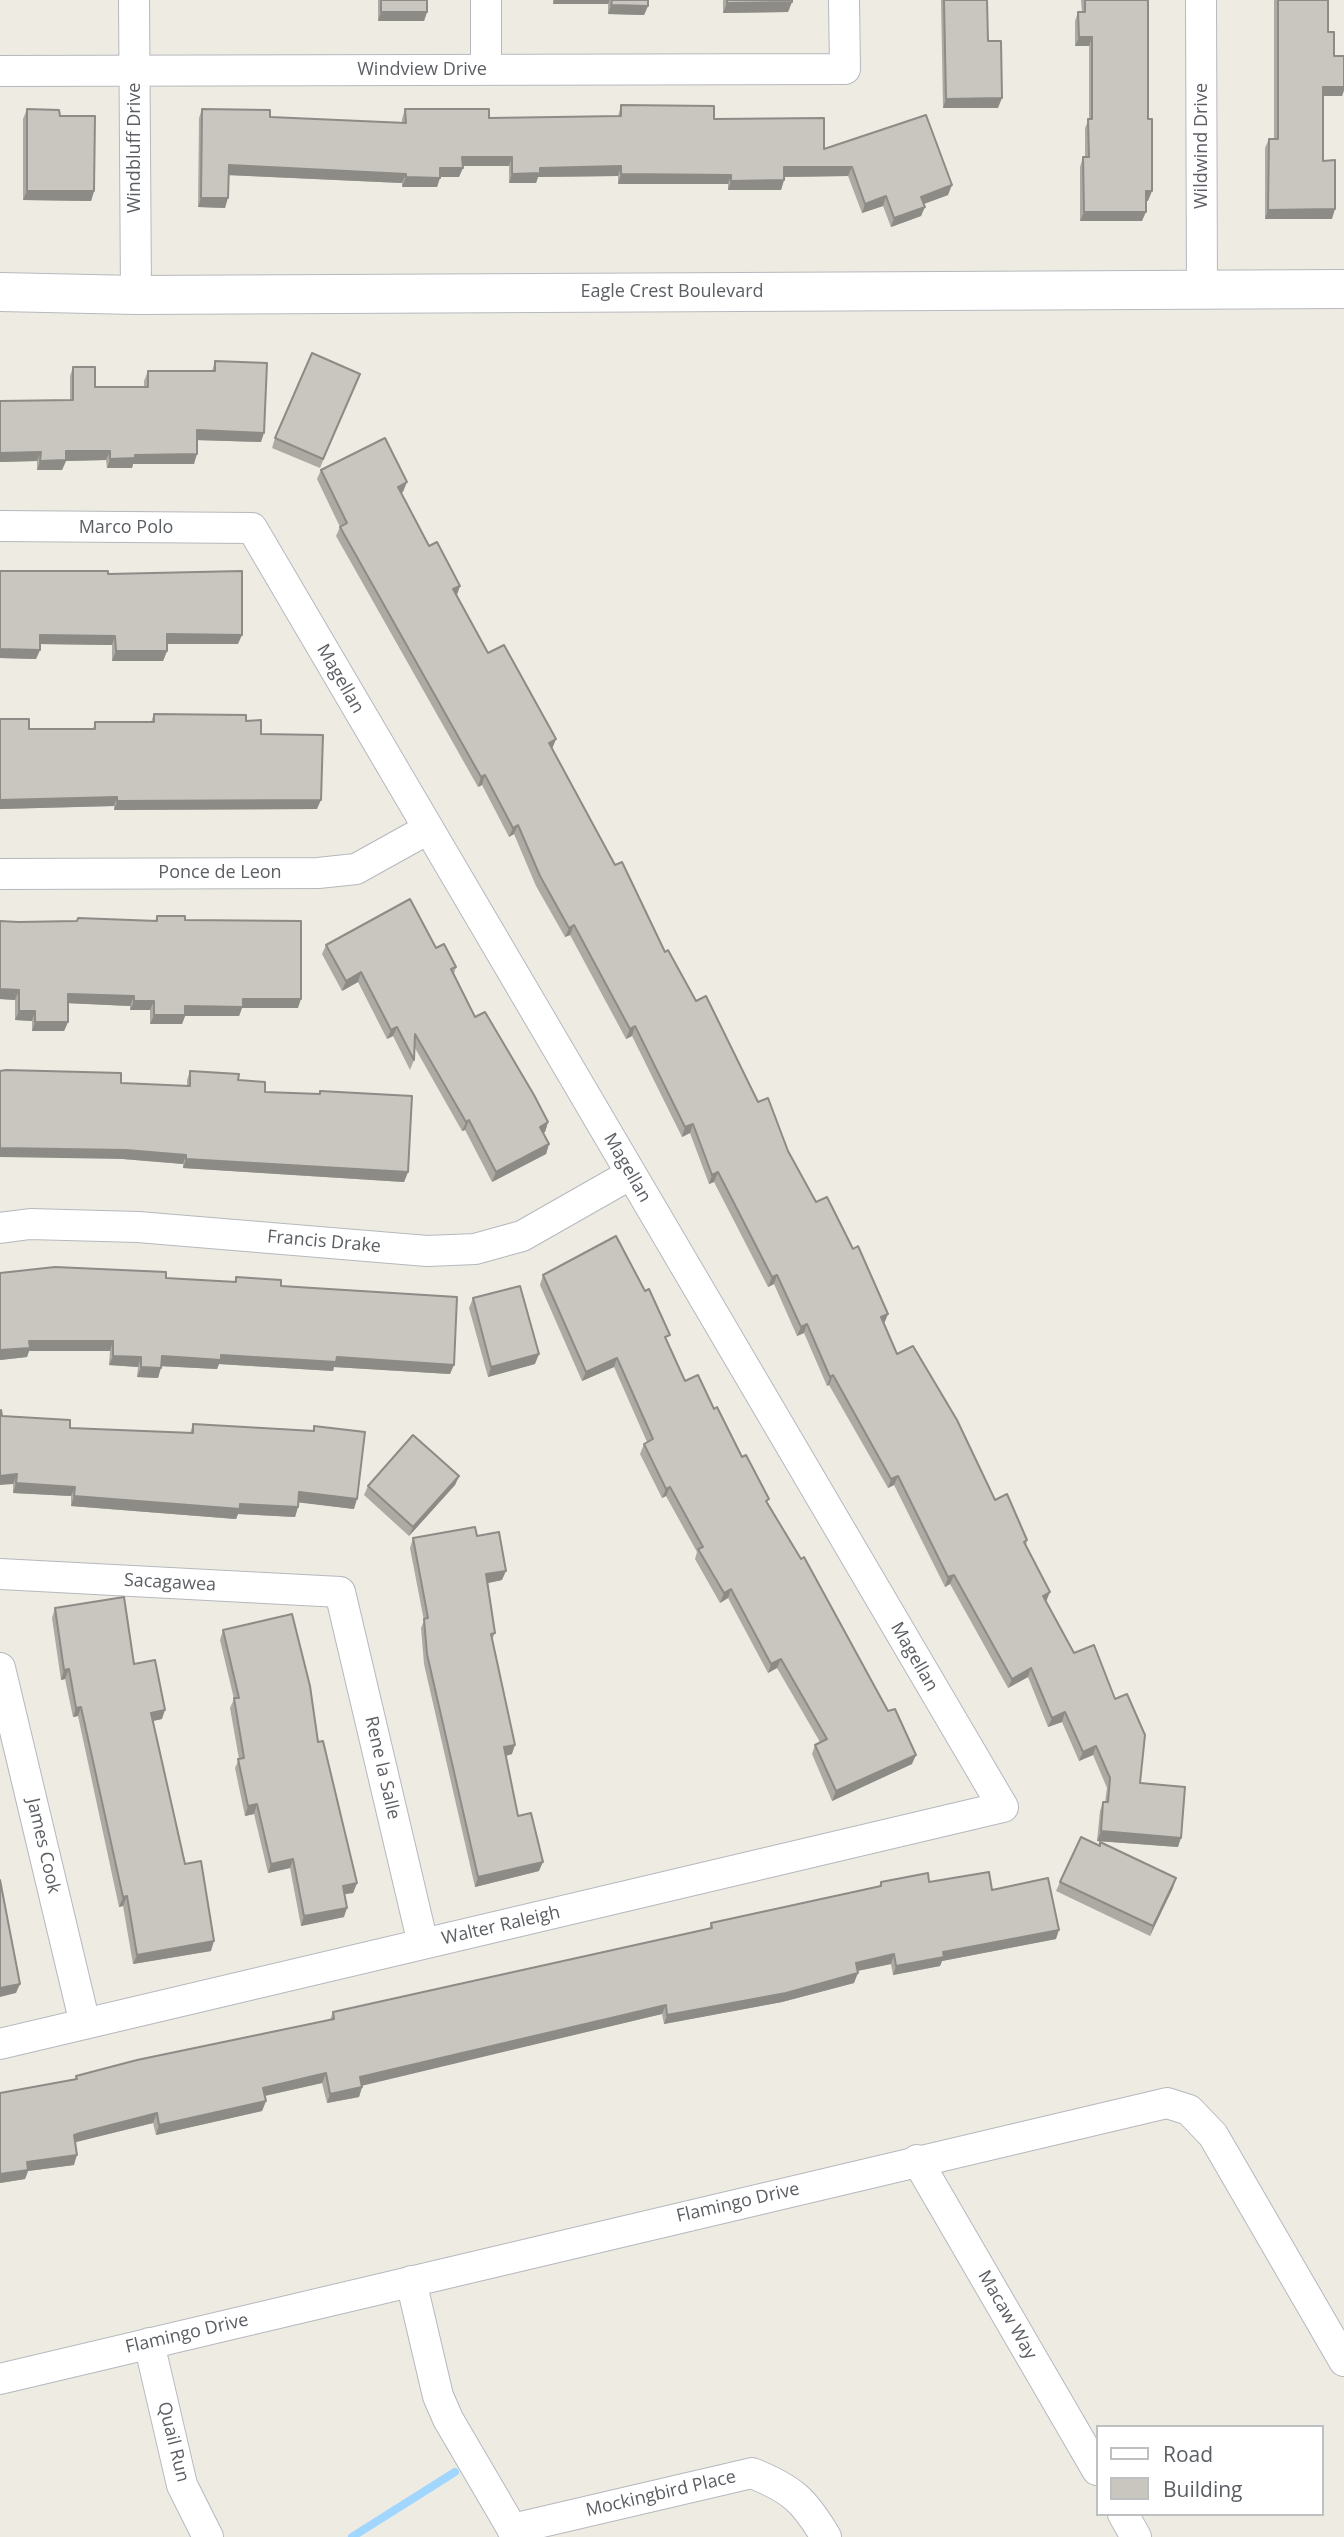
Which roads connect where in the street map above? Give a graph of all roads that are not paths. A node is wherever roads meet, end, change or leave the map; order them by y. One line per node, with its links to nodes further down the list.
1 (134, 0): 7 (street, Windbluff Drive)
2 (486, 0): 5 (street)
3 (844, 0): 5 (street, Windview Drive)
4 (1201, 0): 10 (street, Wildwind Drive)
5 (486, 70): 7 (street, Windview Drive)
6 (0, 71): 7 (street, Windview Drive)
7 (135, 71): 11 (street, Windbluff Drive)
8 (1344, 289): 10 (main road, Eagle Crest Boulevard)
9 (0, 292): 11 (main road, Eagle Crest Boulevard)
10 (1202, 292): 11 (main road, Eagle Crest Boulevard)
11 (136, 295)
12 (0, 526): 13 (street, Marco Polo)
13 (251, 528): 14 (street, Magellan)
14 (428, 829): 15 (street, Ponce de Leon); 16 (street, Magellan)
15 (0, 874)
16 (631, 1174): 17 (street, Francis Drake); 21 (street, Magellan)
17 (0, 1228)
18 (0, 1574): 19 (street, Sacagawea)
19 (340, 1592): 22 (street, Rene la Salle)
20 (0, 1668): 23 (street, James Cook)
21 (1003, 1807): 22 (street, Walter Raleigh)
22 (423, 1944): 23 (street, Walter Raleigh)
23 (85, 2024): 24 (street, Walter Raleigh)
24 (0, 2044)
25 (917, 2160): 26 (street, Flamingo Drive); 28 (street, Flamingo Drive); 30 (street, Macaw Way)
26 (411, 2281): 27 (street, Flamingo Drive); 32 (street)
27 (149, 2343): 29 (street, Flamingo Drive); 33 (street, Quail Run)
28 (1344, 2361)
29 (0, 2379)
30 (1096, 2468)
31 (1124, 2516): 35 (street)
32 (514, 2533): 34 (street, Mockingbird Place)
33 (208, 2537)
34 (826, 2537)
35 (1136, 2537)

